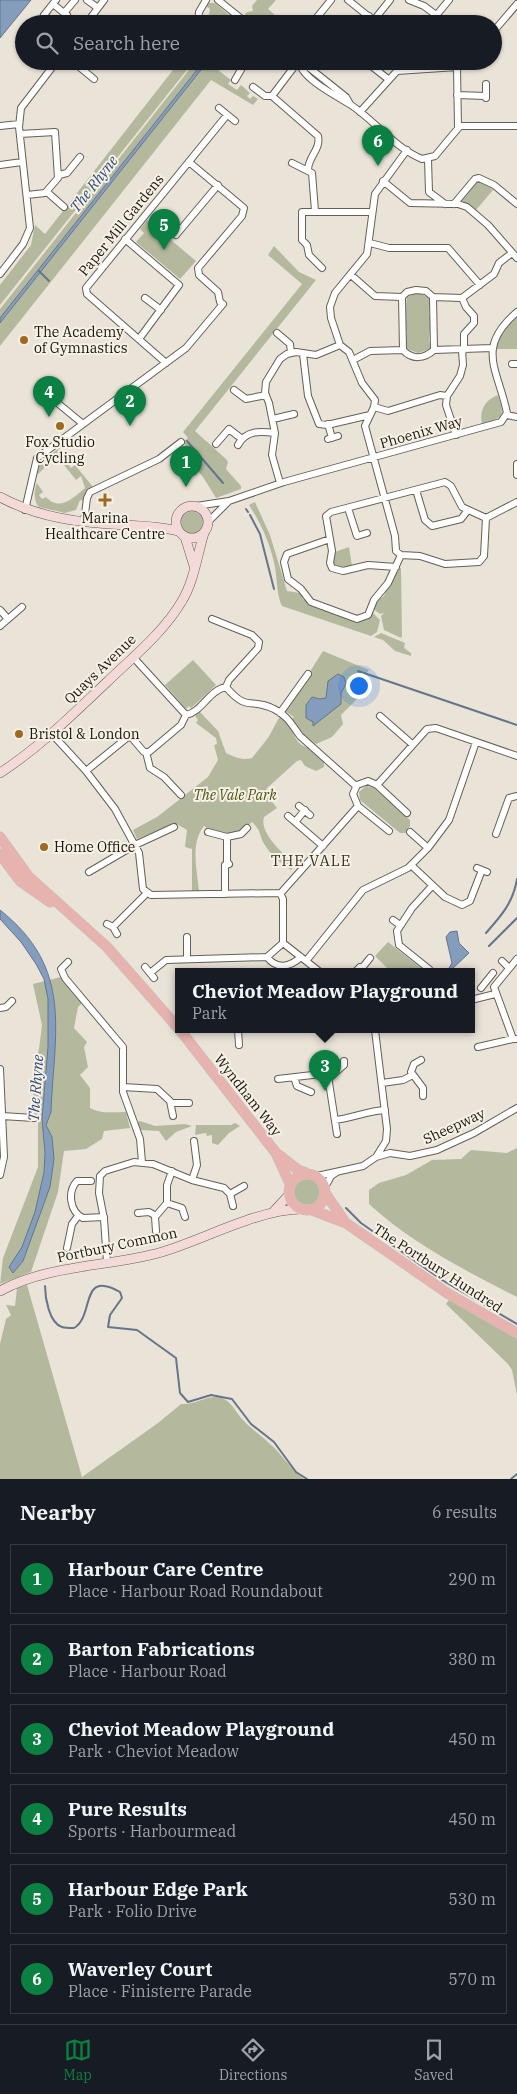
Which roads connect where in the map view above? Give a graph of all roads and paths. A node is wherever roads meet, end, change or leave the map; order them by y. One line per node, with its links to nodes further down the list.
1 (74, 0): 14 (street)
2 (87, 0): 13 (street)
3 (104, 0): 13 (street)
4 (206, 0): 18 (street)
5 (218, 0): 19 (street)
6 (331, 0): 20 (street)
7 (348, 0): 21 (street)
8 (390, 0): 22 (street)
9 (409, 0): 23 (street)
10 (449, 0): 23 (street)
11 (55, 2): 14 (street); 15 (street)
12 (515, 3): 24 (street)
13 (98, 8): 17 (street)
14 (64, 13): 16 (street)
15 (44, 15)
16 (67, 15)
17 (93, 15)
18 (199, 15)
19 (237, 15)
20 (319, 15)
21 (367, 15)
22 (379, 15)
23 (436, 15)
24 (502, 20)
25 (50, 70): 44 (street)
26 (83, 70): 33 (street)
27 (241, 70): 34 (street)
28 (292, 70): 39 (street)
29 (302, 70): 41 (street)
30 (376, 70): 35 (street)
31 (399, 70): 35 (street)
32 (457, 70): 38 (street)
33 (94, 79)
34 (236, 80)
35 (388, 80): 41 (street)
36 (486, 84): 38 (street)
37 (253, 87): 39 (street)
38 (457, 95): 47 (street)
39 (272, 96): 56 (street)
40 (219, 108): 42 (street)
41 (360, 112): 49 (street)
42 (226, 114): 43 (street); 53 (street, Paper Mill Gardens)
43 (235, 121)
44 (19, 124): 45 (street); 48 (street)
45 (0, 126)
46 (517, 126): 47 (street)
47 (458, 128): 51 (street)
48 (20, 134): 52 (street); 57 (street)
49 (407, 150): 51 (street); 58 (street)
50 (80, 157): 57 (street)
51 (428, 159): 62 (street)
52 (22, 162): 55 (street); 61 (street)
53 (188, 162): 59 (street); 69 (street, Paper Mill Gardens)
54 (292, 163): 56 (street)
55 (0, 165)
56 (308, 169): 66 (street)
57 (59, 175): 60 (street)
58 (383, 182): 62 (street); 67 (street)
59 (218, 185): 68 (street); 92 (street)
60 (47, 192): 61 (street); 65 (street)
61 (27, 195): 73 (street)
62 (445, 204): 63 (street)
63 (454, 204): 64 (street); 71 (street)
64 (517, 204)
65 (64, 207)
66 (315, 212): 67 (street); 72 (street)
67 (372, 212): 70 (street)
68 (176, 236)
69 (125, 239): 80 (street); 83 (street, Paper Mill Gardens)
70 (370, 243): 74 (street); 75 (street)
71 (514, 255): 75 (street)
72 (322, 268)
73 (0, 274)
74 (351, 275): 78 (street); 84 (street)
75 (480, 286): 79 (street)
76 (433, 297): 78 (street); 79 (street); 87 (street)
77 (146, 298): 80 (street)
78 (402, 298): 86 (street)
79 (462, 298): 88 (street)
80 (161, 310): 83 (street)
81 (517, 312): 85 (street)
82 (277, 333): 89 (street)
83 (139, 339): 92 (street, Paper Mill Gardens)
84 (340, 344): 90 (street); 91 (street)
85 (492, 348): 88 (street); 100 (street)
86 (402, 350): 87 (street); 91 (street)
87 (434, 350): 88 (street)
88 (463, 350): 96 (street)
89 (291, 353): 90 (street); 95 (street)
90 (303, 354): 104 (street)
91 (353, 360): 98 (street)
92 (166, 363): 103 (street)
93 (43, 390): 103 (street)
94 (234, 390): 95 (street)
95 (266, 396): 102 (street)
96 (448, 396): 98 (street); 106 (street)
97 (292, 406): 102 (street)
98 (374, 407): 99 (street)
99 (370, 415): 104 (street); 110 (street)
100 (507, 415): 101 (street); 106 (street, Phoenix Way)
101 (517, 417)
102 (273, 419): 105 (street)
103 (83, 424): 121 (street)
104 (328, 424): 107 (street)
105 (275, 433): 109 (street); 113 (street)
106 (456, 435): 110 (street, Phoenix Way)
107 (333, 438)
108 (181, 442): 126 (street)
109 (216, 444)
110 (373, 459): 113 (street, Phoenix Way); 116 (street)
111 (517, 464): 112 (street)
112 (517, 475)
113 (280, 483): 117 (street, Phoenix Way)
114 (416, 490): 116 (street); 122 (street); 122 (street)
115 (0, 497): 121 (street)
116 (384, 498): 120 (street); 132 (street)
117 (229, 501): 119 (street, Phoenix Way); 125 (street, Phoenix Way)
118 (517, 502): 124 (street)
119 (196, 506): 123 (street); 125 (street)
120 (348, 508): 129 (street); 131 (street)
121 (25, 510): 126 (street)
122 (468, 510): 124 (street)
123 (177, 515): 127 (street); 130 (street)
124 (486, 518): 132 (street)
125 (209, 521): 128 (street)
126 (84, 522): 127 (street)
127 (155, 525): 130 (street)
128 (204, 533): 130 (street); 133 (street, Quays Avenue)
129 (367, 533)
130 (182, 534): 133 (street)
131 (330, 539): 134 (street); 134 (street)
132 (401, 555): 134 (street)
133 (194, 566): 140 (street, Quays Avenue)
134 (396, 567)
135 (22, 607): 137 (street)
136 (0, 610): 137 (street)
137 (8, 618): 139 (street)
138 (212, 619): 142 (street)
139 (0, 626)
140 (134, 657): 144 (street); 148 (street, Quays Avenue)
141 (308, 674): 143 (street)
142 (226, 687): 143 (street); 144 (street)
143 (280, 713): 155 (street)
144 (186, 715): 151 (street)
145 (380, 716): 146 (street)
146 (389, 724): 147 (street); 150 (street)
147 (384, 729)
148 (52, 734): 153 (street); 154 (street, Quays Avenue)
149 (476, 742): 150 (street); 152 (street); 174 (street)
150 (412, 744): 156 (street)
151 (146, 752): 153 (street); 157 (street)
152 (517, 756)
153 (86, 771): 172 (street)
154 (0, 773)
155 (356, 786): 156 (street); 159 (street)
156 (376, 786): 161 (street)
157 (181, 795)
158 (517, 796): 169 (street)
159 (358, 806): 165 (street); 173 (street)
160 (305, 810): 163 (street)
161 (408, 813)
162 (288, 816): 163 (street)
163 (295, 822): 173 (street)
164 (174, 827): 172 (street)
165 (388, 831)
166 (208, 832): 171 (street)
167 (410, 832): 174 (street)
168 (243, 834): 171 (street)
169 (496, 834)
170 (0, 837): 183 (main road, Wyndham Way)
171 (227, 837): 181 (street)
172 (135, 844): 178 (street); 180 (street)
173 (323, 846): 182 (street)
174 (428, 848): 176 (street)
175 (0, 854): 183 (main road, Wyndham Way)
176 (410, 865): 179 (street); 192 (street)
177 (482, 870): 179 (street)
178 (88, 872)
179 (432, 886): 185 (street)
180 (146, 894): 181 (street); 186 (street)
181 (225, 894): 182 (street)
182 (280, 894): 188 (street)
183 (68, 913): 209 (main road, Wyndham Way)
184 (393, 920): 185 (street)
185 (400, 925): 198 (street)
186 (112, 928)
187 (187, 937): 191 (street)
188 (284, 943): 189 (street); 192 (street)
189 (267, 956): 191 (street); 192 (street)
190 (370, 958): 197 (street)
191 (187, 959): 200 (street)
192 (303, 959): 196 (street)
193 (517, 959): 199 (street)
194 (502, 961): 199 (street)
195 (68, 962): 224 (street)
196 (315, 968)
197 (362, 968)
198 (428, 968)
199 (510, 968): 203 (street)
200 (150, 973)
201 (493, 973): 202 (street)
202 (487, 981): 203 (street); 204 (street)
203 (495, 984): 205 (street)
204 (481, 988)
205 (495, 994): 206 (street); 213 (street)
206 (475, 999)
207 (10, 1006): 208 (street)
208 (0, 1008)
209 (175, 1024)
210 (182, 1033): 238 (main road, Wyndham Way)
211 (238, 1033): 214 (street)
212 (374, 1033): 223 (street)
213 (515, 1039): 215 (street)
214 (238, 1045)
215 (478, 1047)
216 (421, 1060): 219 (street)
217 (344, 1061): 221 (street)
218 (0, 1069): 231 (street)
219 (411, 1076): 223 (street); 225 (street)
220 (294, 1077): 221 (street); 222 (street); 226 (street)
221 (329, 1078): 234 (street)
222 (278, 1079)
223 (382, 1083): 230 (street)
224 (123, 1087): 227 (street); 240 (street)
225 (425, 1091)
226 (311, 1092)
227 (171, 1103): 228 (street); 232 (street)
228 (189, 1103)
229 (517, 1108): 239 (street, Sheepway)
230 (385, 1110): 234 (street); 239 (street)
231 (2, 1116): 233 (street); 235 (street)
232 (173, 1116)
233 (34, 1118)
234 (335, 1120): 236 (street)
235 (1, 1134): 243 (street)
236 (337, 1134)
237 (194, 1141): 246 (street)
238 (276, 1153): 245 (main road, Wyndham Way); 249 (main road, Wyndham Way)
239 (376, 1157): 241 (street, Sheepway)
240 (142, 1162): 242 (street); 262 (street)
241 (342, 1169): 245 (street, Sheepway); 251 (street)
242 (172, 1172): 246 (street); 254 (street)
243 (0, 1175)
244 (73, 1175): 248 (street)
245 (312, 1175): 249 (main road); 251 (main road)
246 (192, 1180): 252 (street)
247 (91, 1181): 248 (street)
248 (75, 1183): 260 (street)
249 (290, 1184): 253 (main road)
250 (244, 1186): 252 (street)
251 (325, 1191): 257 (main road); 264 (main road, The Portbury Hundred)
252 (230, 1194): 255 (street)
253 (289, 1195): 256 (main road); 258 (street, Portbury Common)
254 (167, 1203): 261 (street); 263 (street)
255 (233, 1206)
256 (300, 1209): 257 (main road); 258 (street, Portbury Common)
257 (312, 1210): 264 (main road, The Portbury Hundred)
258 (274, 1211): 267 (street, Portbury Common)
259 (138, 1213): 261 (street)
260 (78, 1216): 262 (street); 266 (street)
261 (156, 1216): 265 (street)
262 (104, 1217): 267 (street)
263 (186, 1217)
264 (346, 1223): 269 (main road, The Portbury Hundred)
265 (156, 1231)
266 (67, 1248)
267 (107, 1262): 268 (street, Portbury Common)
268 (0, 1291)
269 (517, 1333)

